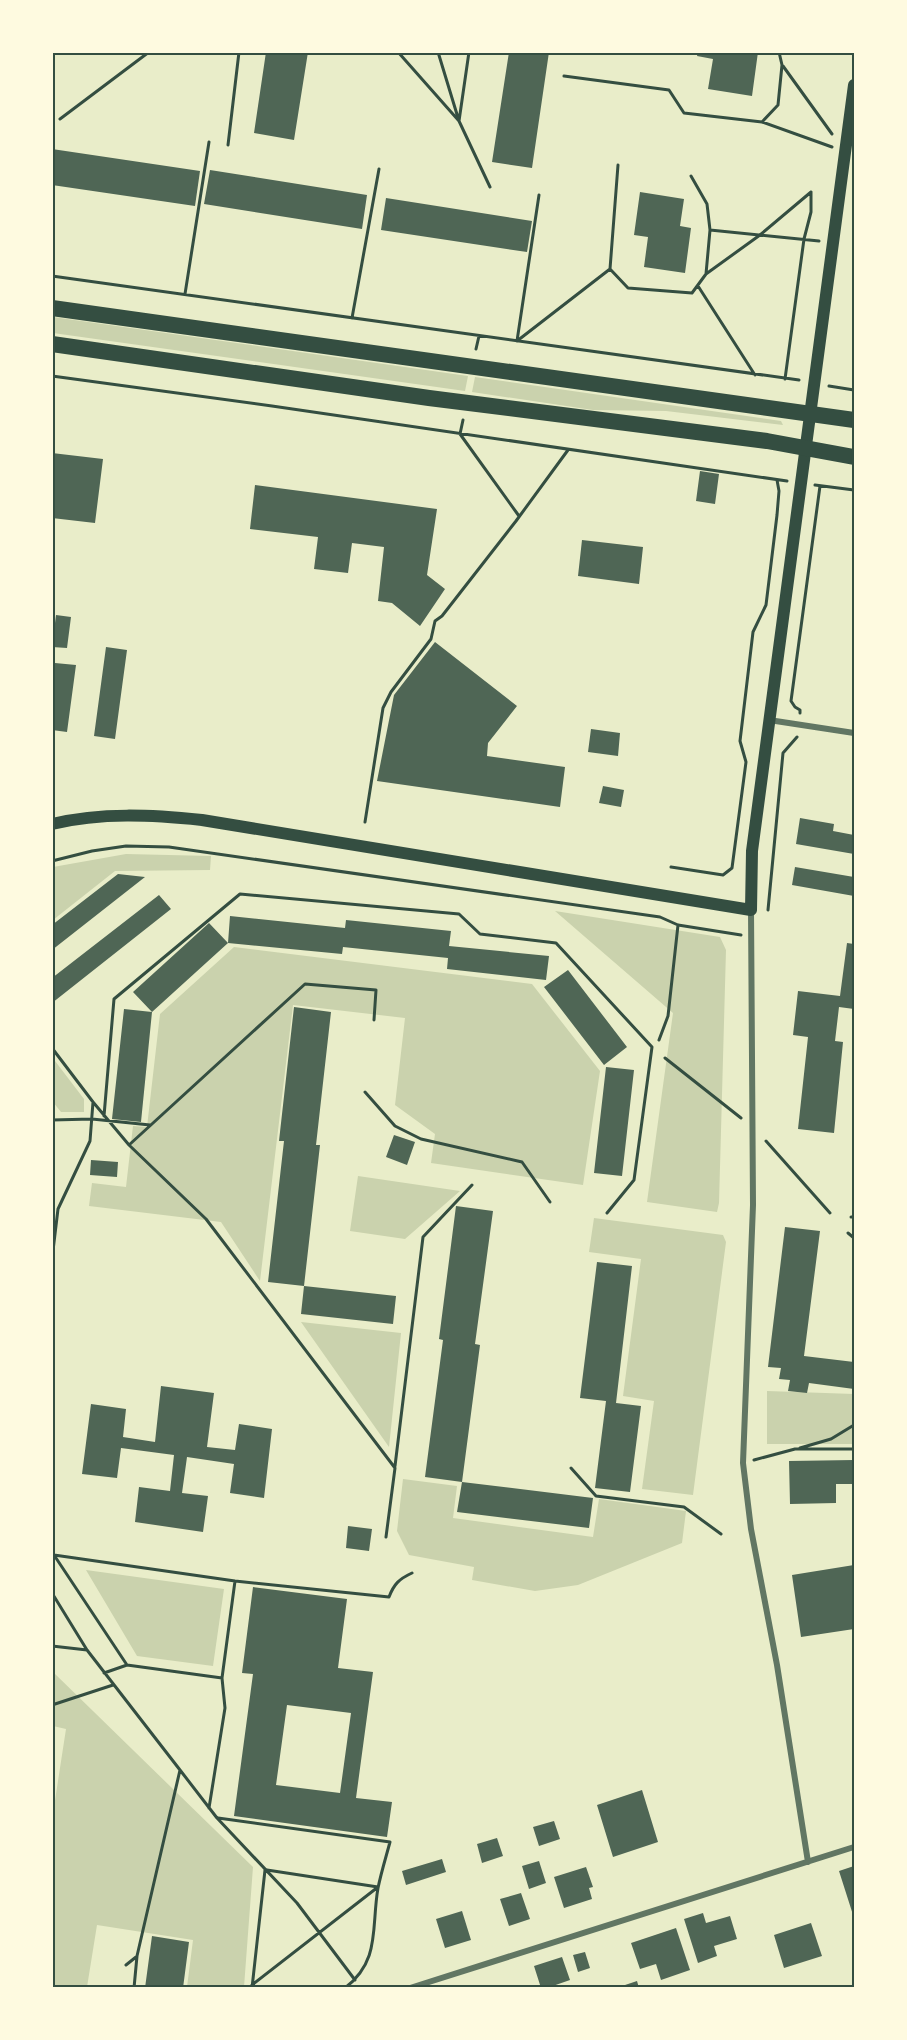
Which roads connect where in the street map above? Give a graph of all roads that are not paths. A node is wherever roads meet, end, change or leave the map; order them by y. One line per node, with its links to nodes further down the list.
1 (855, 85): 4 (main road)
2 (52, 308): 4 (highway)
3 (52, 344): 6 (highway)
4 (810, 414): 5 (highway); 6 (main road)
5 (855, 420)
6 (805, 448): 7 (highway); 8 (main road)
7 (855, 457)
8 (769, 720): 9 (street); 11 (main road)
9 (855, 733)
10 (52, 824): 11 (main road)
11 (751, 910): 13 (street)
12 (855, 1847): 13 (street)
13 (808, 1862): 14 (street)
14 (411, 1988)

